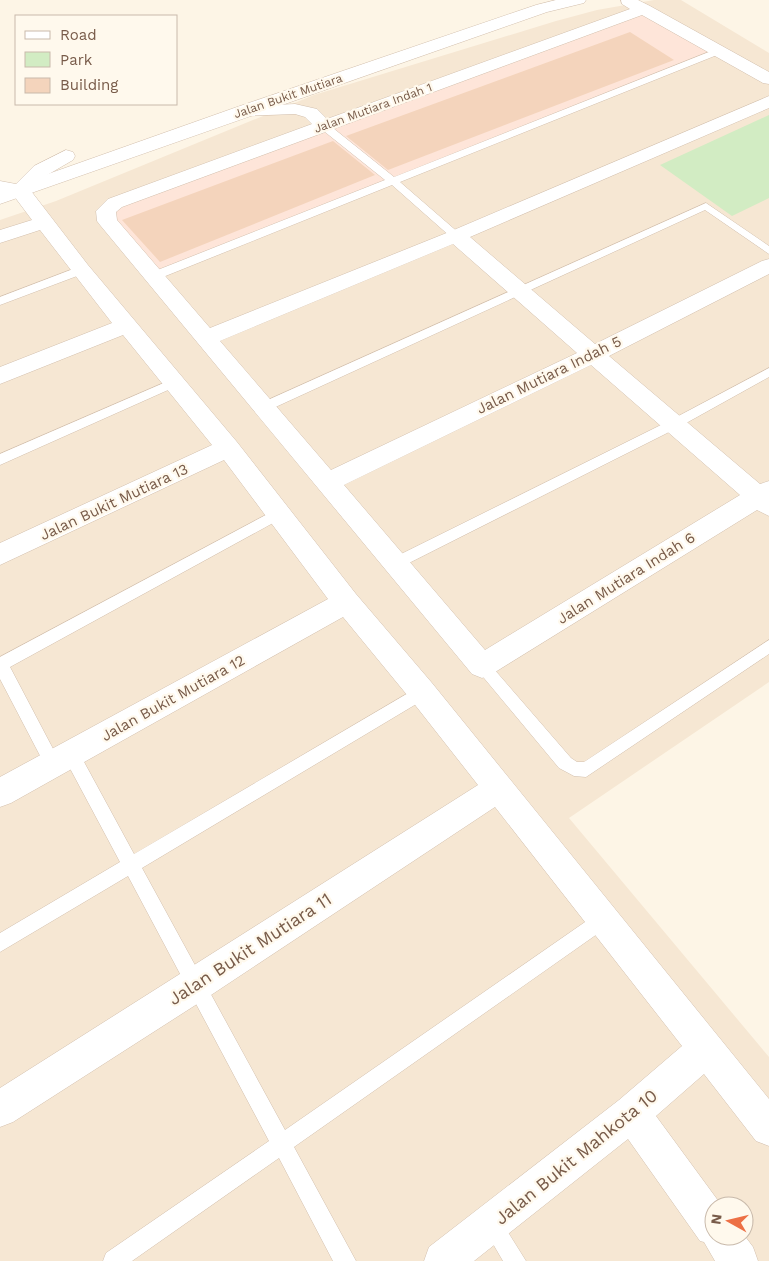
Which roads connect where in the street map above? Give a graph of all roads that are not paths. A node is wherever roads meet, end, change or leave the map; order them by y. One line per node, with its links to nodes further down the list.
1 (526, 0): 11 (street, Jalan Bukit Mutiara)
2 (578, 0): 7 (street, Jalan Bukit Mutiara)
3 (627, 0): 4 (street)
4 (644, 9): 5 (street); 10 (street, Jalan Mutiara Indah 1)
5 (719, 51): 6 (street); 15 (lane)
6 (769, 79)
7 (338, 80): 9 (street, Jalan Bukit Mutiara); 10 (street)
8 (769, 101): 20 (street)
9 (242, 111): 10 (street); 17 (street, Jalan Bukit Mutiara)
10 (318, 120): 15 (lane); 25 (street, Jalan Mutiara Indah 1)
11 (103, 143)
12 (85, 150): 13 (street)
13 (66, 156): 14 (street); 17 (street)
14 (0, 178)
15 (392, 180): 20 (lane); 25 (lane)
16 (0, 188): 17 (street)
17 (21, 191): 18 (street, Jalan Bukit Mutiara); 19 (street)
18 (0, 198)
19 (45, 222): 21 (street); 24 (street)
20 (456, 236): 26 (street); 29 (street)
21 (0, 237)
22 (769, 251): 26 (lane)
23 (769, 266): 30 (street, Jalan Mutiara Indah 5)
24 (81, 270): 27 (lane); 28 (street)
25 (154, 276): 29 (street)
26 (519, 290): 30 (street); 34 (lane)
27 (0, 301)
28 (127, 325): 32 (street); 33 (street)
29 (206, 338): 34 (street)
30 (594, 354): 35 (street); 38 (street, Jalan Mutiara Indah 5)
31 (769, 372): 35 (lane)
32 (0, 376)
33 (173, 383): 36 (street); 37 (lane)
34 (264, 407): 38 (street)
35 (674, 424): 39 (street); 42 (lane)
36 (228, 448): 40 (street); 41 (street, Jalan Bukit Mutiara 13)
37 (0, 460)
38 (328, 482): 42 (street)
39 (765, 497): 46 (street, Jalan Mutiara Indah 6)
40 (279, 513): 43 (street); 45 (lane)
41 (0, 555)
42 (396, 563): 46 (street)
43 (346, 602): 47 (street); 48 (street, Jalan Bukit Mutiara 12)
44 (769, 646): 46 (lane)
45 (0, 664): 48 (lane)
46 (482, 666)
47 (422, 692): 49 (street); 51 (lane)
48 (62, 759): 50 (street, Jalan Bukit Mutiara 12); 51 (lane)
49 (499, 788): 52 (street); 54 (street, Jalan Bukit Mutiara 11)
50 (0, 793)
51 (131, 866): 53 (lane); 54 (lane)
52 (604, 919): 55 (street); 59 (lane)
53 (0, 944)
54 (196, 985): 56 (street, Jalan Bukit Mutiara 11); 59 (lane)
55 (706, 1049): 57 (street, Jalan Bukit Mahkota 10); 58 (street)
56 (0, 1109)
57 (632, 1113): 60 (street); 61 (street, Jalan Bukit Mahkota 10)
58 (769, 1128)
59 (282, 1144): 63 (lane); 64 (lane)
60 (704, 1213)
61 (492, 1225): 65 (street, Jalan Bukit Mahkota 10); 66 (lane)
62 (728, 1246): 67 (street)
63 (114, 1261)
64 (346, 1261)
65 (443, 1261)
66 (515, 1261)
67 (738, 1261)

